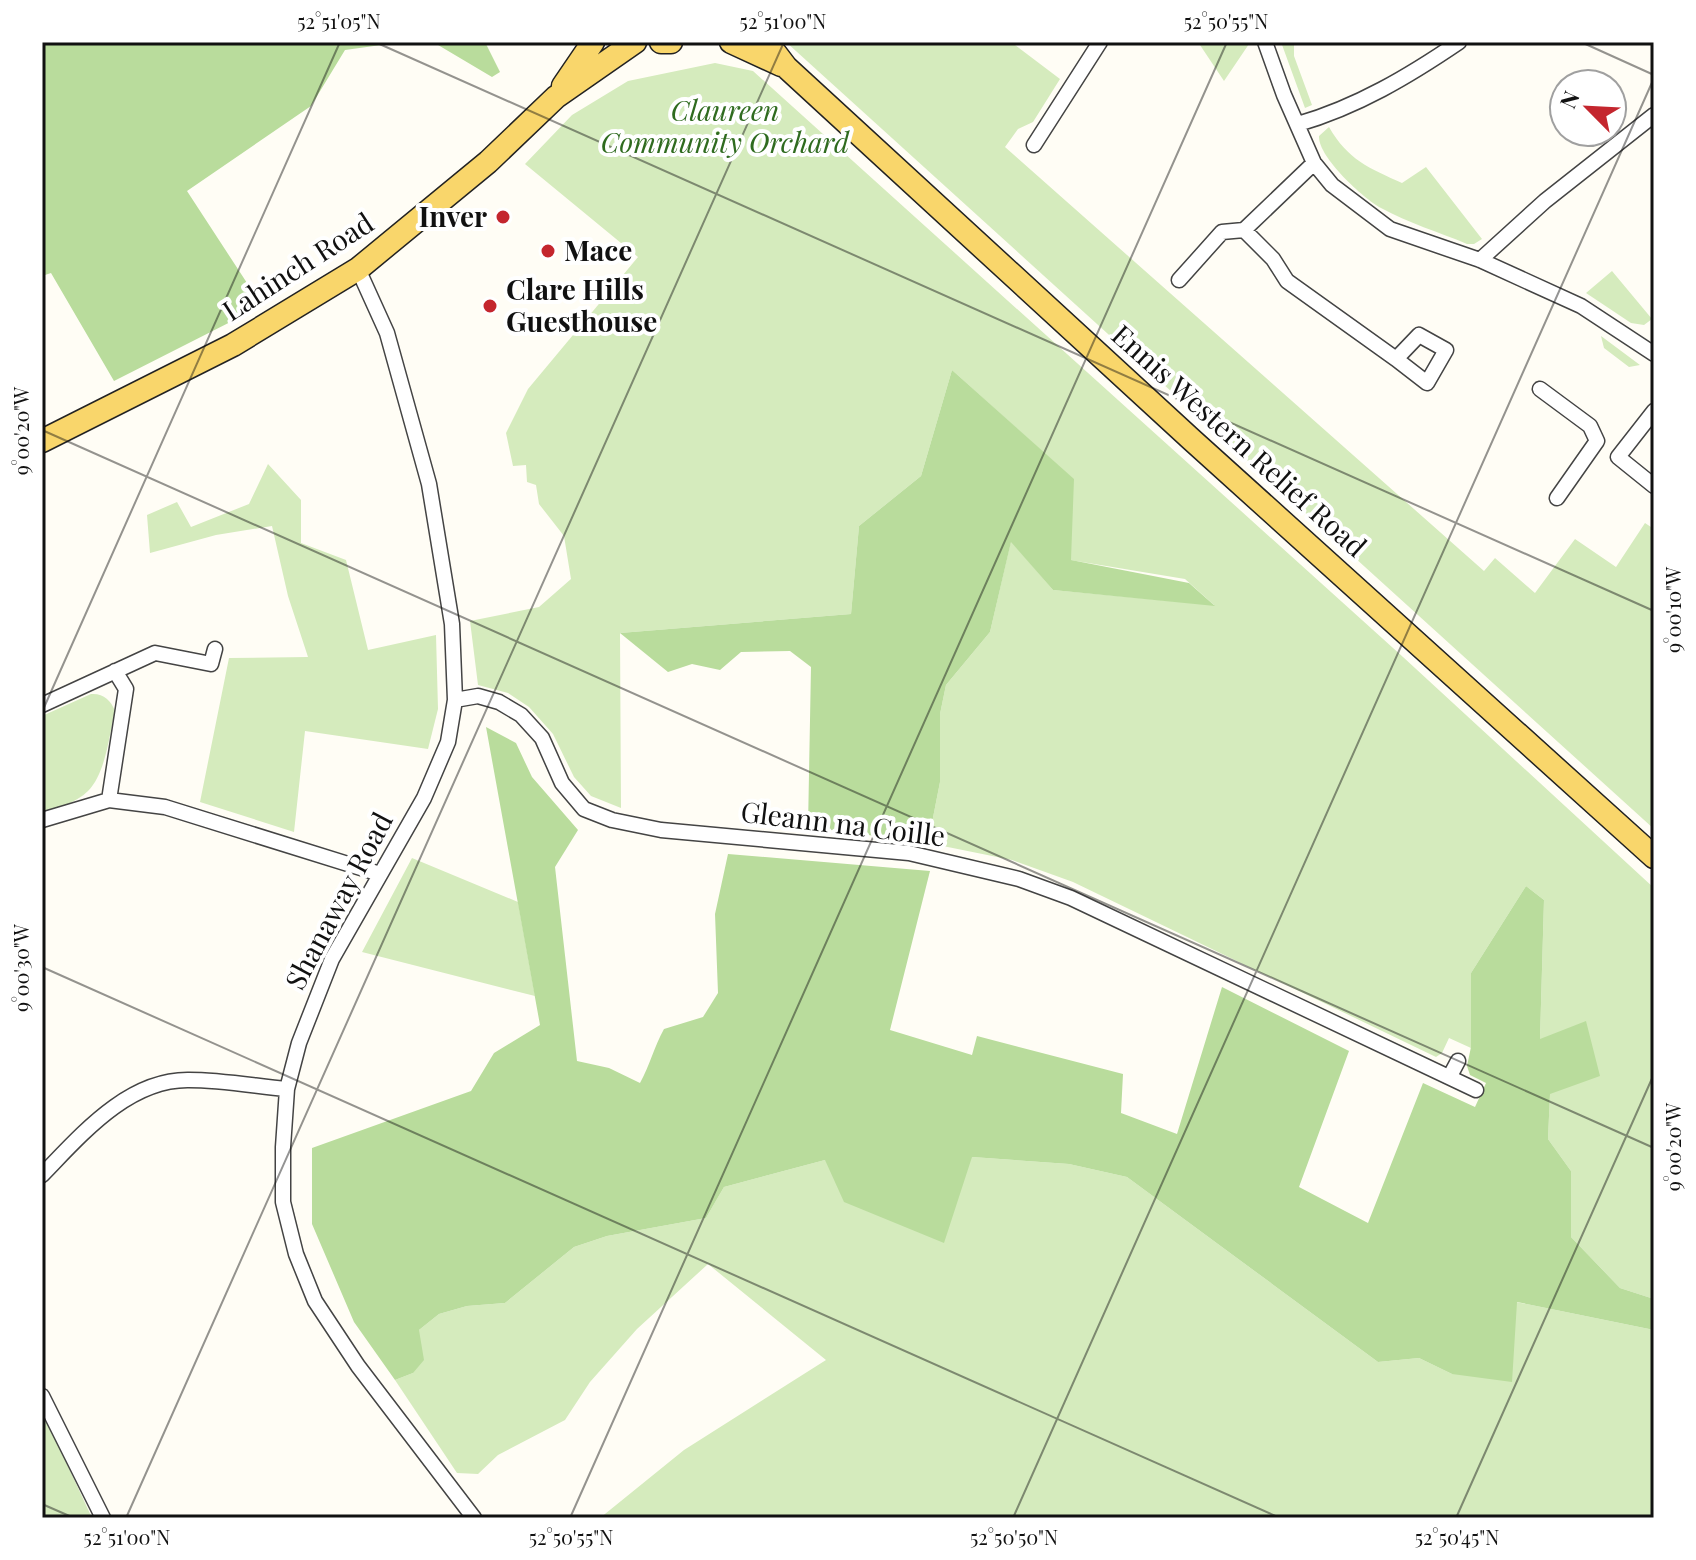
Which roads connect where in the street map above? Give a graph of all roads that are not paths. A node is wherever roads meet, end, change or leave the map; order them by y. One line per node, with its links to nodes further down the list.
1 (593, 42): 11 (main road, Lahinch Road)
2 (635, 42): 11 (main road, Lahinch Road)
3 (661, 42): 4 (main road)
4 (671, 42)
5 (731, 42): 10 (main road, Ennis Western Relief Road)
6 (767, 42): 10 (main road, Ennis Western Relief Road)
7 (1100, 42): 14 (street)
8 (1265, 42): 13 (street)
9 (1459, 42): 13 (street)
10 (786, 67): 37 (main road, Ennis Western Relief Road)
11 (556, 97): 18 (main road, Lahinch Road)
12 (1654, 115): 17 (street)
13 (1298, 124): 15 (street)
14 (1034, 145)
15 (1314, 163): 16 (street); 17 (street)
16 (1244, 230): 19 (street); 23 (street)
17 (1480, 260): 21 (street)
18 (358, 269): 26 (main road, Lahinch Road); 33 (street, Shanaway Road)
19 (1179, 280)
20 (1654, 335): 21 (street)
21 (1641, 345): 22 (street)
22 (1654, 354)
23 (1396, 359)
24 (1540, 389): 27 (street)
25 (1654, 411): 28 (street)
26 (42, 441)
27 (1597, 441): 28 (street); 30 (street)
28 (1618, 457): 29 (street)
29 (1654, 486)
30 (1557, 498)
31 (215, 649): 32 (street)
32 (115, 671): 34 (street); 35 (street)
33 (455, 700): 38 (street, Shanaway Road); 40 (street, Gleann na Coille)
34 (42, 705)
35 (109, 800): 36 (street); 38 (street)
36 (42, 820)
37 (1654, 857)
38 (380, 874): 41 (street, Shanaway Road)
39 (1458, 1061): 40 (street)
40 (1450, 1076): 42 (street, Gleann na Coille)
41 (287, 1089): 43 (street); 46 (street, Shanaway Road)
42 (1476, 1090)
43 (42, 1175)
44 (42, 1396): 45 (street)
45 (103, 1518)
46 (474, 1518)

